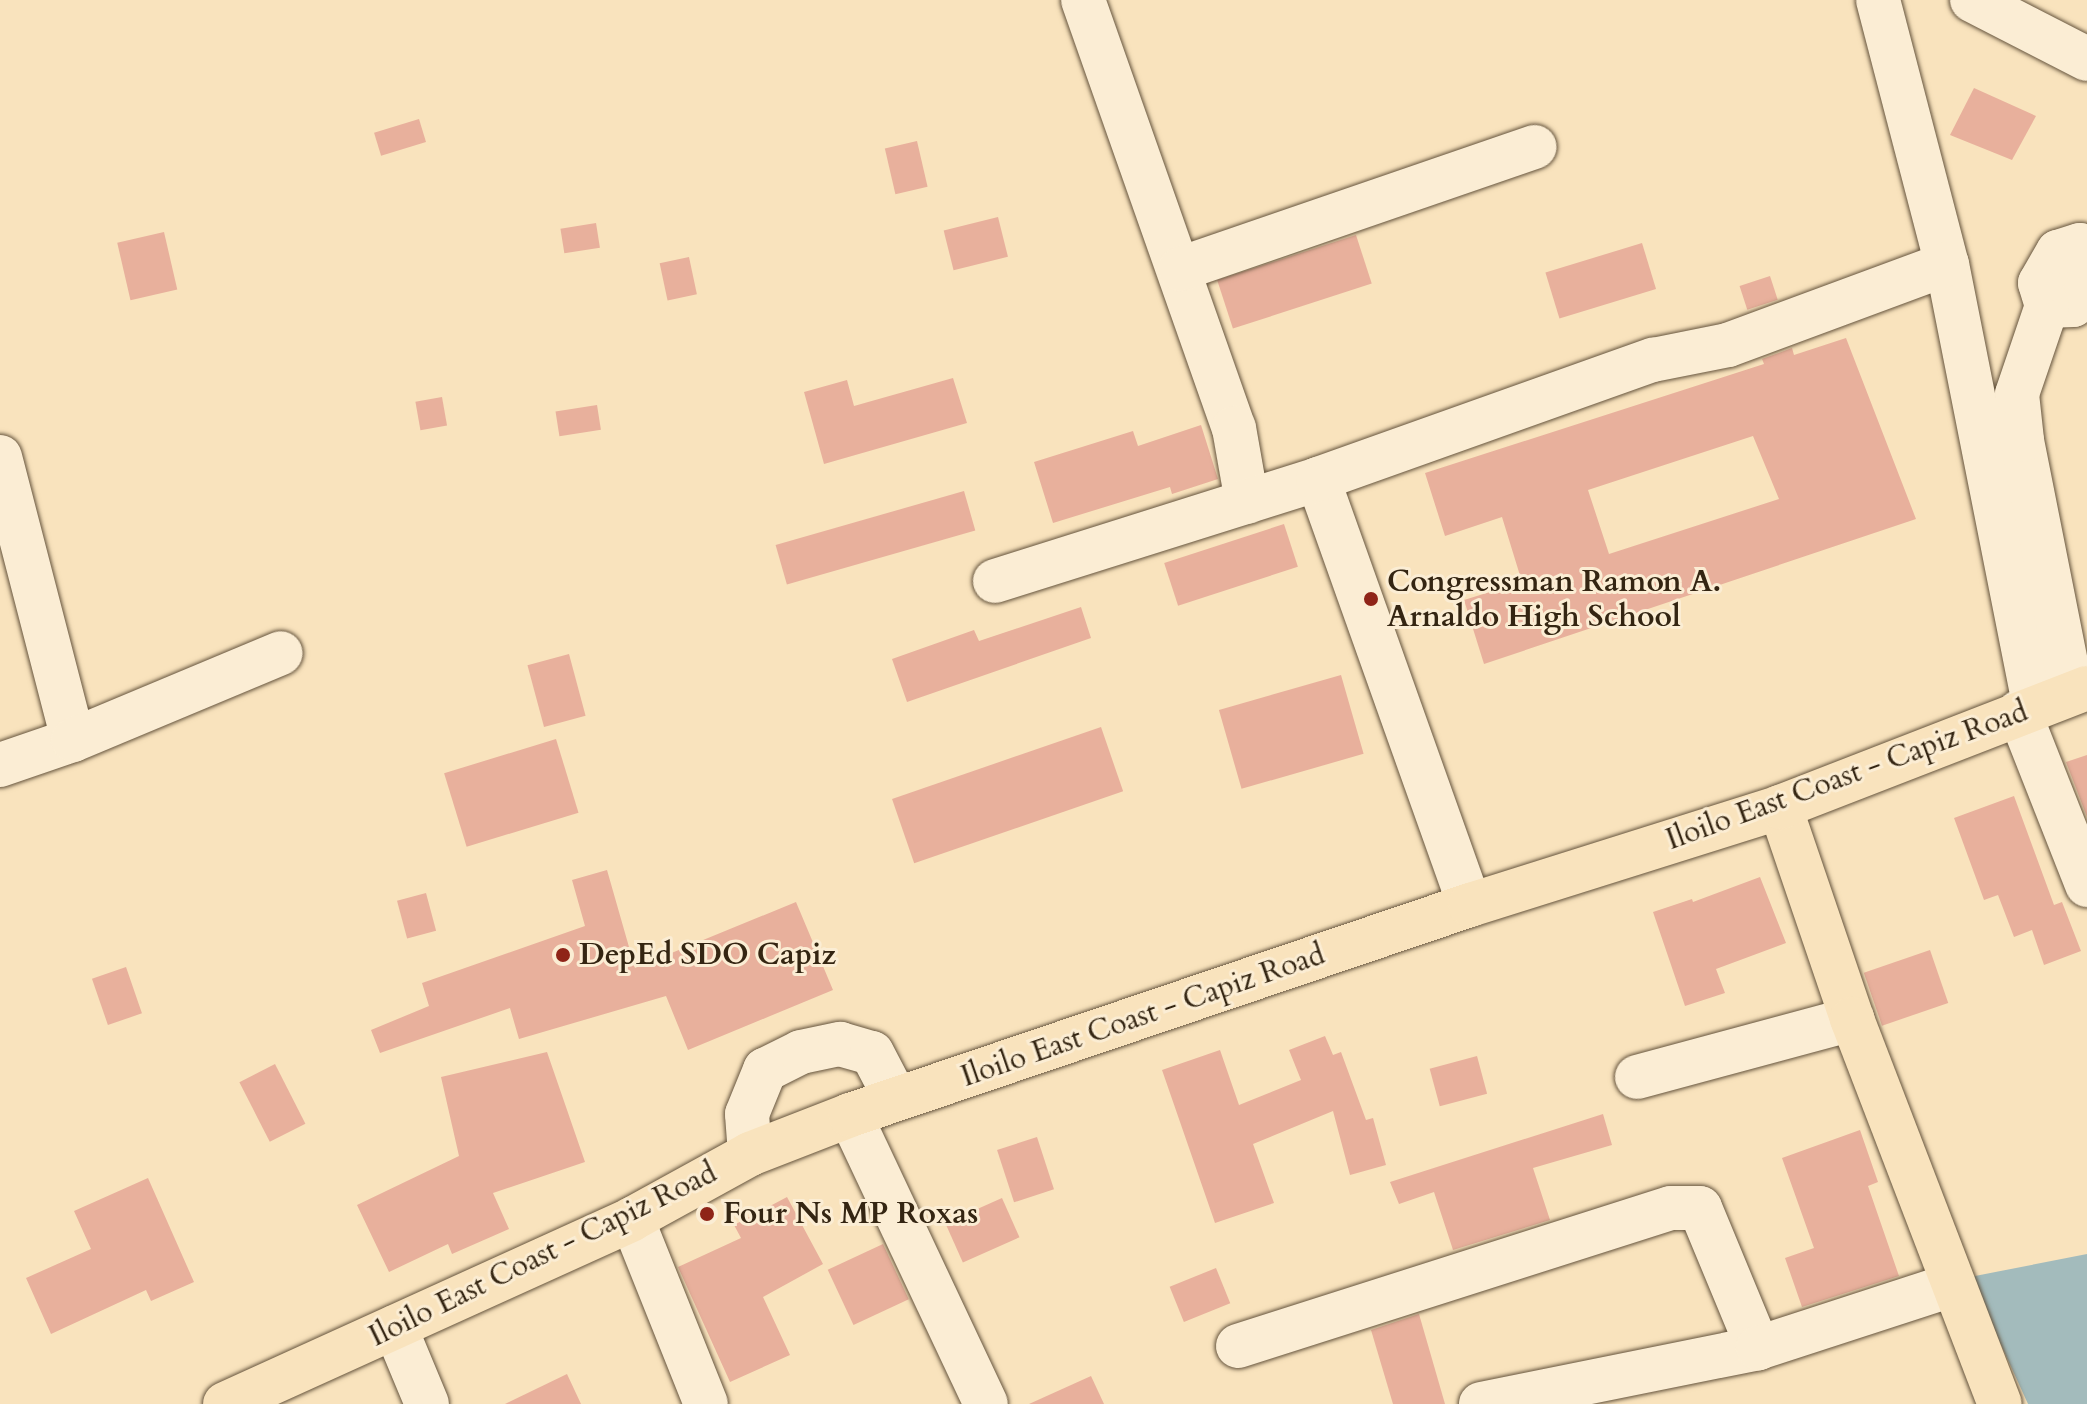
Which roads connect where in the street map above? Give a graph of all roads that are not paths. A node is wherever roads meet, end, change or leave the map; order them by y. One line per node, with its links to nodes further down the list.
1 (1083, 0): 8 (street)
2 (1878, 0): 7 (street)
3 (1972, 0): 4 (street)
4 (2087, 59)
5 (1535, 147): 8 (street)
6 (2085, 250): 14 (street)
7 (1947, 264): 10 (street); 14 (street)
8 (1180, 269): 11 (street)
9 (0, 457): 15 (street)
10 (1318, 479): 11 (street); 19 (street)
11 (1247, 502): 12 (street)
12 (995, 581)
13 (281, 653): 15 (street)
14 (2053, 700): 17 (main road, Iloilo East Coast - Capiz Road); 18 (street)
15 (73, 740): 16 (street)
16 (0, 765)
17 (1780, 807): 19 (main road, Iloilo East Coast - Capiz Road); 20 (main road)
18 (2087, 885)
19 (1470, 905): 22 (main road, Iloilo East Coast - Capiz Road)
20 (1852, 1019): 21 (street); 26 (main road)
21 (1637, 1077)
22 (896, 1099): 23 (main road, Iloilo East Coast - Capiz Road); 24 (street)
23 (850, 1115): 24 (main road, Iloilo East Coast - Capiz Road); 33 (street)
24 (750, 1154): 25 (main road, Iloilo East Coast - Capiz Road)
25 (632, 1219): 27 (main road, Iloilo East Coast - Capiz Road); 32 (street)
26 (1952, 1285): 29 (street); 35 (main road)
27 (395, 1327): 30 (main road, Iloilo East Coast - Capiz Road); 31 (street)
28 (1238, 1346): 29 (street)
29 (1758, 1348): 34 (street)
30 (225, 1404)
31 (427, 1404)
32 (706, 1404)
33 (986, 1404)
34 (1481, 1404)
35 (2000, 1404)

